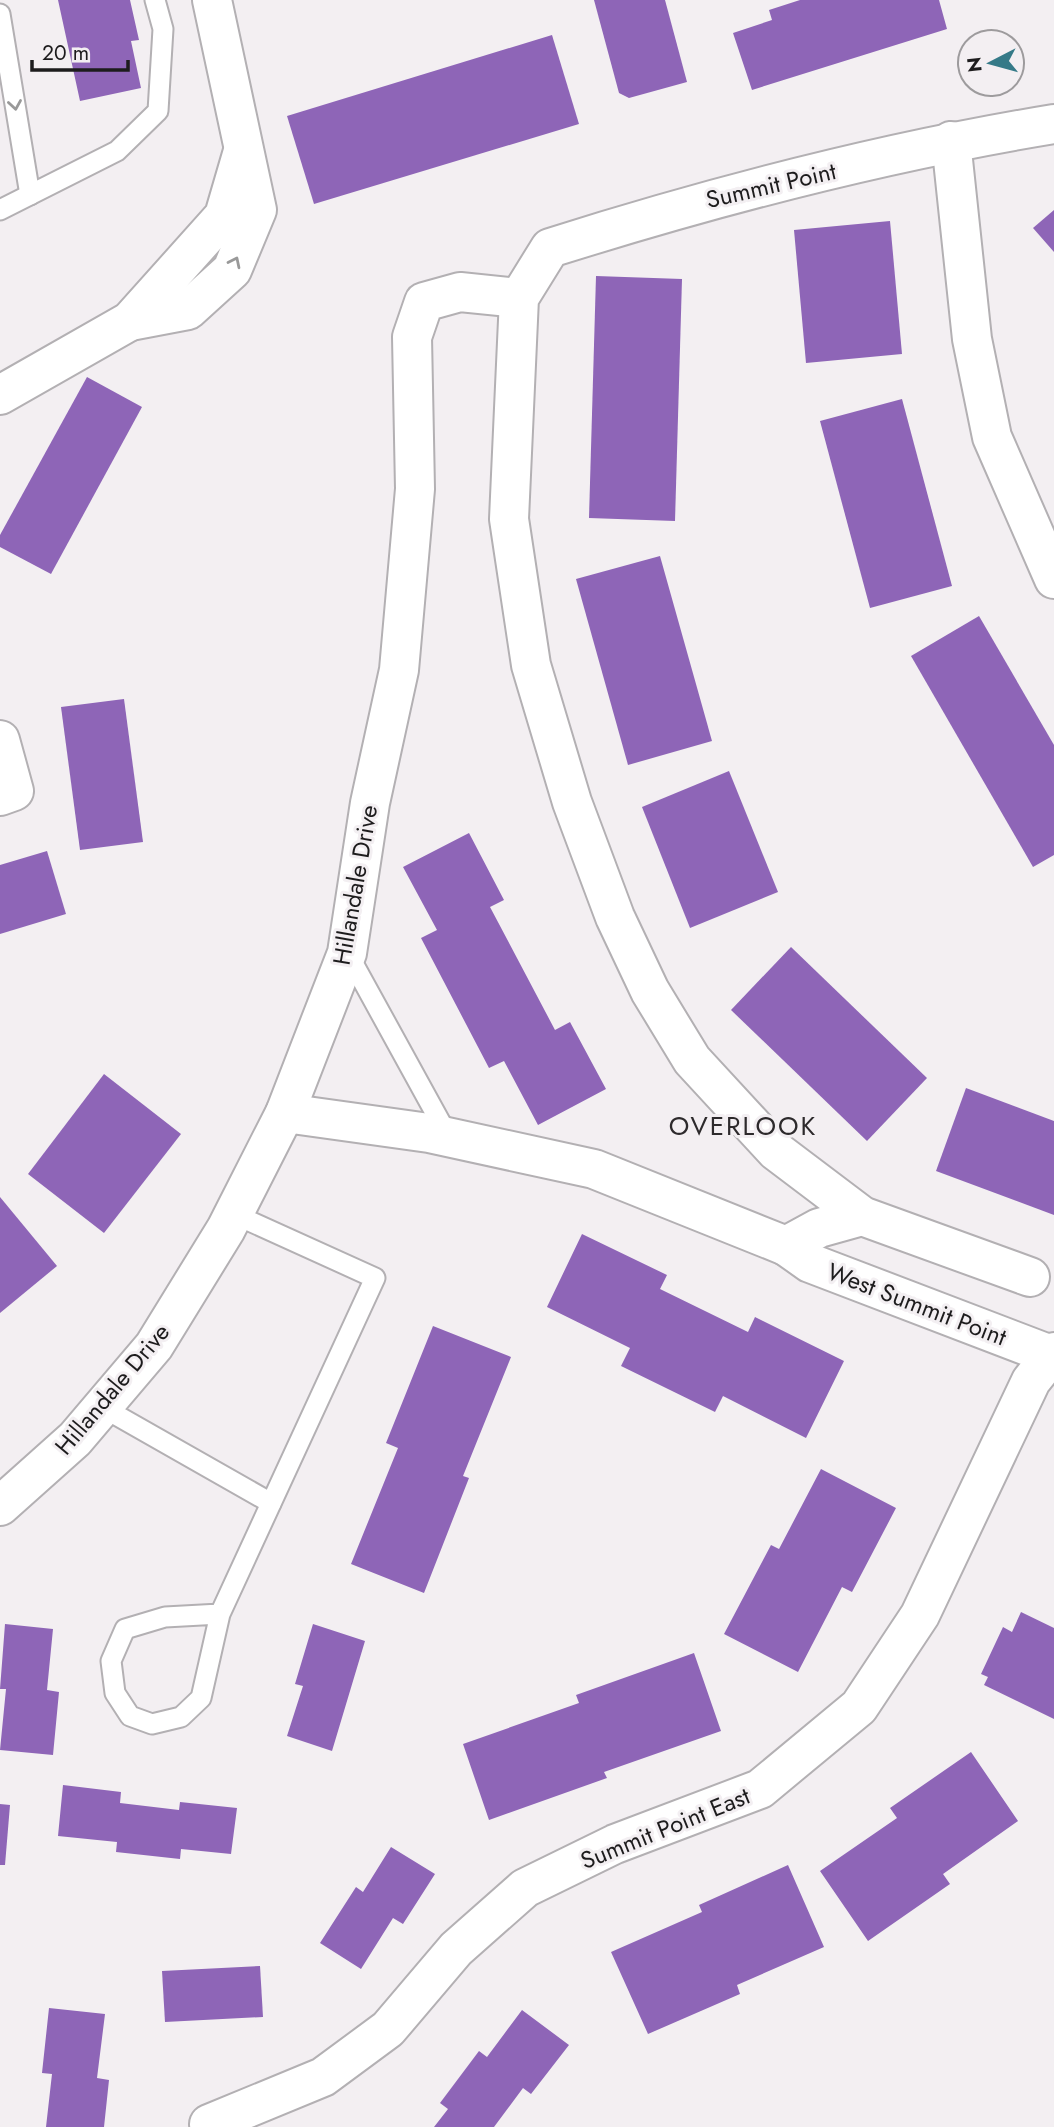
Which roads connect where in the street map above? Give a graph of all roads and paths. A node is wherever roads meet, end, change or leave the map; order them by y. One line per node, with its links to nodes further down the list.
1 (155, 0): 6 (lane)
2 (212, 0): 9 (street)
3 (0, 14): 6 (lane, one-way to 6)
4 (1054, 124): 5 (street, Summit Point)
5 (951, 141): 8 (street, Summit Point); 10 (street)
6 (30, 195): 7 (lane)
7 (0, 210)
8 (519, 298): 13 (street, Hillandale Drive); 17 (street)
9 (0, 395)
10 (1054, 579)
11 (0, 740): 12 (street)
12 (0, 796)
13 (347, 953): 14 (street, Hillandale Drive); 15 (lane)
14 (285, 1113): 15 (street, West Summit Point); 16 (street, Hillandale Drive)
15 (449, 1137): 18 (street, West Summit Point)
16 (234, 1214): 21 (street, Hillandale Drive); 22 (lane)
17 (862, 1216): 18 (street); 19 (street)
18 (786, 1246): 20 (street, West Summit Point)
19 (1030, 1277)
20 (1053, 1353): 25 (street, Summit Point East)
21 (103, 1407): 22 (lane); 23 (street, Hillandale Drive)
22 (271, 1503): 24 (lane)
23 (0, 1506)
24 (220, 1614): 24 (lane)
25 (209, 2123)

